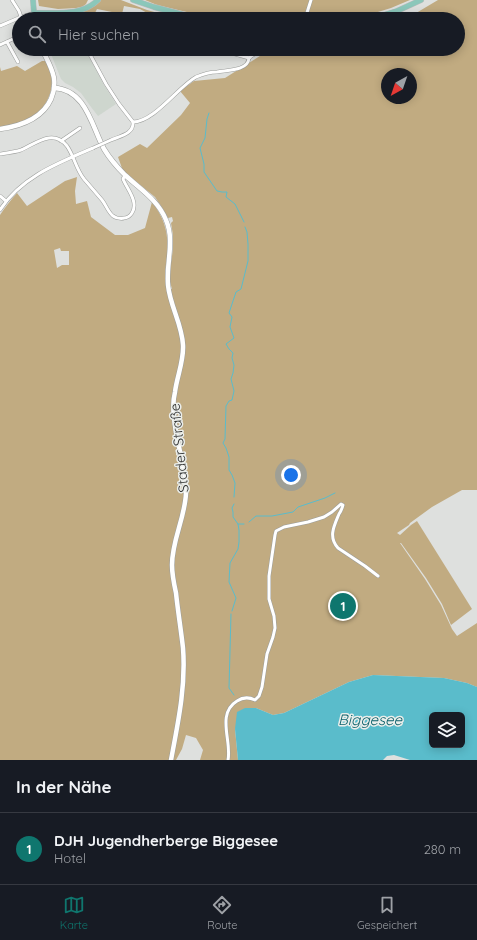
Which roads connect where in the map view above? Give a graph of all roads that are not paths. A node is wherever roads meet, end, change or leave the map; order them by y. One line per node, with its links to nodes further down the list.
1 (12, 0): 9 (street)
2 (33, 0): 10 (main road)
3 (92, 0): 8 (main road)
4 (98, 0): 8 (main road)
5 (134, 0): 12 (main road)
6 (311, 0): 13 (street)
7 (421, 0): 14 (main road)
8 (86, 8): 11 (main road)
9 (19, 12)
10 (34, 12)
11 (71, 12)
12 (172, 12)
13 (307, 12)
14 (394, 12)
15 (12, 21): 16 (street)
16 (0, 26)
17 (12, 40): 18 (street)
18 (7, 42): 19 (street); 20 (street)
19 (0, 45)
20 (12, 51)
21 (15, 56): 27 (street)
22 (45, 56): 28 (street)
23 (91, 56): 29 (street)
24 (242, 56): 26 (street)
25 (252, 56): 26 (street)
26 (249, 58): 29 (street)
27 (18, 62)
28 (54, 88): 31 (street); 35 (street, Stader Straße)
29 (134, 122): 34 (street, bridge)
30 (80, 128): 32 (street)
31 (0, 129)
32 (61, 140): 33 (street); 34 (street)
33 (0, 154)
34 (73, 156): 35 (street); 37 (street)
35 (125, 175): 40 (street, Stader Straße)
36 (0, 196): 37 (street)
37 (6, 201): 38 (street)
38 (0, 210)
39 (378, 576): 41 (street)
40 (171, 760)
41 (228, 760)

